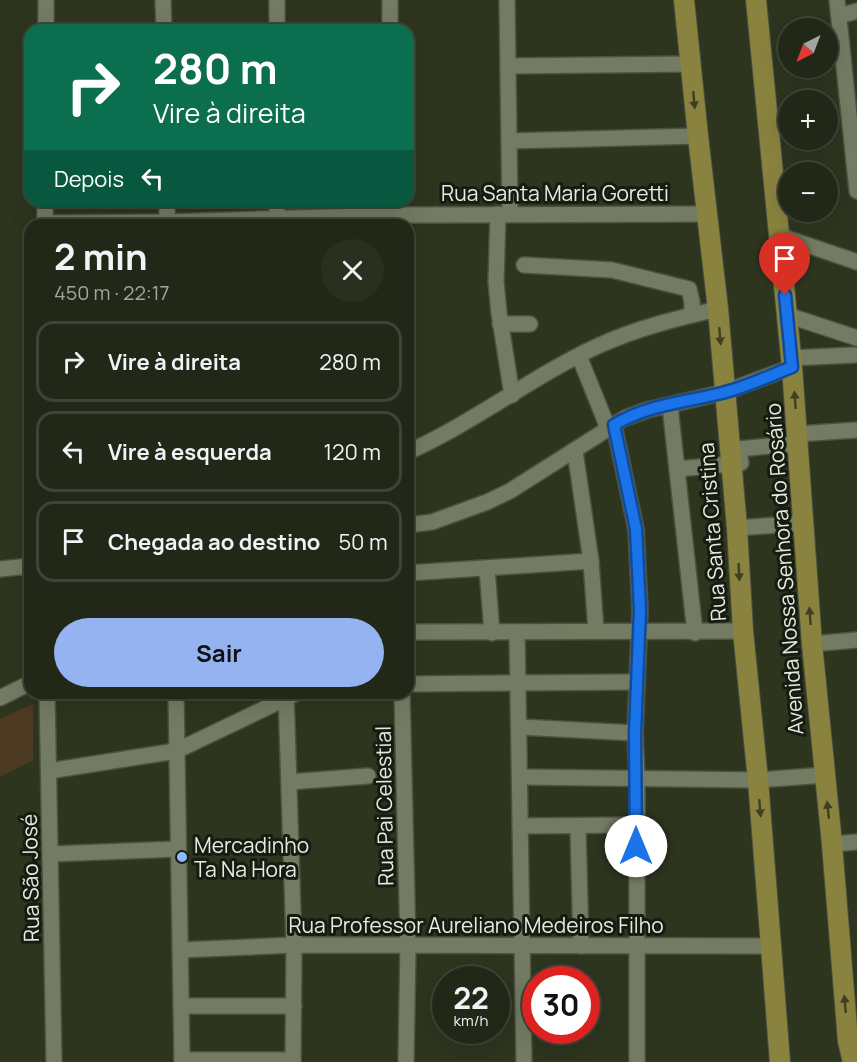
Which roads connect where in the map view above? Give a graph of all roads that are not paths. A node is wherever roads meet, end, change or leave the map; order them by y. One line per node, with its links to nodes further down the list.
1 (46, 0): 11 (street)
2 (163, 0): 12 (street)
3 (277, 0): 13 (street)
4 (390, 0): 14 (street)
5 (507, 0): 16 (street)
6 (684, 0): 15 (main road, Rua Santa Cristina)
7 (756, 0): 25 (main road, Avenida Nossa Senhora do Rosário)
8 (837, 0): 10 (street)
9 (857, 11): 10 (street)
10 (839, 16): 19 (street)
11 (46, 24)
12 (164, 24)
13 (277, 24)
14 (390, 24)
15 (691, 64): 16 (street); 17 (main road, Rua Santa Cristina, one-way to 17)
16 (508, 66): 18 (street)
17 (698, 136): 18 (street); 23 (main road, Rua Santa Cristina)
18 (509, 141): 21 (street)
19 (856, 166): 20 (street)
20 (857, 191)
21 (504, 213): 22 (street, Rua Santa Maria Goretti); 23 (street, Rua Santa Maria Goretti); 31 (street)
22 (394, 214): 24 (street, Rua Santa Maria Goretti)
23 (706, 214): 28 (main road, Rua Santa Cristina)
24 (321, 219)
25 (778, 236): 26 (street); 30 (main road, Avenida Nossa Senhora do Rosário)
26 (857, 262)
27 (525, 265): 29 (street)
28 (718, 309): 29 (street); 37 (main road, Rua Santa Cristina, one-way to 37)
29 (692, 315): 35 (street)
30 (787, 315): 33 (street); 36 (main road, Avenida Nossa Senhora do Rosário)
31 (500, 324): 32 (street); 38 (street)
32 (530, 324)
33 (857, 339)
34 (854, 355): 36 (street)
35 (579, 356): 38 (street); 40 (street)
36 (792, 363): 37 (street); 42 (main road, Avenida Nossa Senhora do Rosário, one-way to 36)
37 (725, 392): 39 (street); 45 (main road, Rua Santa Cristina)
38 (512, 395): 43 (street)
39 (669, 406): 40 (street); 46 (street)
40 (611, 427): 44 (street); 56 (street)
41 (857, 430): 42 (street)
42 (797, 434): 45 (street); 47 (main road, Avenida Nossa Senhora do Rosário)
43 (414, 449)
44 (575, 451): 48 (street); 50 (street)
45 (731, 464): 46 (street); 49 (main road, Rua Santa Cristina)
46 (677, 469): 61 (street)
47 (803, 523): 49 (street); 63 (main road, Avenida Nossa Senhora do Rosário, one-way to 47)
48 (414, 524)
49 (737, 528): 57 (main road, Rua Santa Cristina, one-way to 57)
50 (591, 561): 53 (street); 55 (street)
51 (24, 567): 52 (street)
52 (0, 569)
53 (487, 569): 54 (street); 59 (street)
54 (414, 573)
55 (596, 631): 56 (street); 60 (street)
56 (639, 631): 61 (street); 64 (street)
57 (742, 631): 61 (street); 82 (main road, Rua Santa Cristina)
58 (414, 632): 59 (street)
59 (492, 633): 60 (street)
60 (517, 633): 65 (street)
61 (695, 633)
62 (857, 640): 63 (street)
63 (812, 644): 78 (main road, Avenida Nossa Senhora do Rosário)
64 (636, 682): 65 (street); 75 (street)
65 (518, 683): 66 (street); 74 (street)
66 (414, 684)
67 (24, 686): 68 (street)
68 (0, 698)
69 (48, 699): 77 (street, Rua São José)
70 (176, 699): 76 (street)
71 (282, 699): 76 (street)
72 (290, 699): 83 (street)
73 (402, 699): 91 (street, Rua Pai Celestial)
74 (520, 728): 75 (street); 80 (street)
75 (635, 733): 81 (street)
76 (176, 751): 77 (street); 89 (street)
77 (49, 771): 90 (street, Rua São José)
78 (825, 775): 82 (street); 88 (main road, Avenida Nossa Senhora do Rosário, one-way to 78)
79 (368, 776): 83 (street)
80 (520, 777): 81 (street); 85 (street)
81 (637, 778): 82 (street); 84 (street)
82 (758, 780): 96 (main road, Rua Santa Cristina, one-way to 96)
83 (289, 782): 92 (street)
84 (636, 825): 86 (street); 95 (street)
85 (520, 826): 86 (street); 93 (street)
86 (578, 826): 94 (street)
87 (857, 842): 88 (street)
88 (832, 844): 100 (main road, Avenida Nossa Senhora do Rosário, one-way to 88)
89 (178, 849): 90 (street); 97 (street)
90 (51, 854): 103 (street, Rua São José)
91 (408, 944): 92 (street, Rua Professor Aureliano Medeiros Filho); 93 (street, Rua Professor Aureliano Medeiros Filho); 104 (street, Rua Pai Celestial)
92 (294, 945): 97 (street, Rua Professor Aureliano Medeiros Filho); 99 (street)
93 (523, 945): 94 (street, Rua Professor Aureliano Medeiros Filho); 105 (street)
94 (581, 946): 95 (street, Rua Professor Aureliano Medeiros Filho)
95 (637, 946): 96 (street, Rua Professor Aureliano Medeiros Filho); 106 (street)
96 (772, 946): 107 (main road, Rua Santa Cristina)
97 (180, 950): 98 (street)
98 (181, 1006): 99 (street); 101 (street)
99 (294, 1006): 102 (street)
100 (853, 1041): 108 (main road, Avenida Nossa Senhora do Rosário)
101 (182, 1061): 102 (street)
102 (293, 1061)
103 (54, 1062)
104 (406, 1062)
105 (524, 1062)
106 (637, 1062)
107 (780, 1062)
108 (853, 1062)

